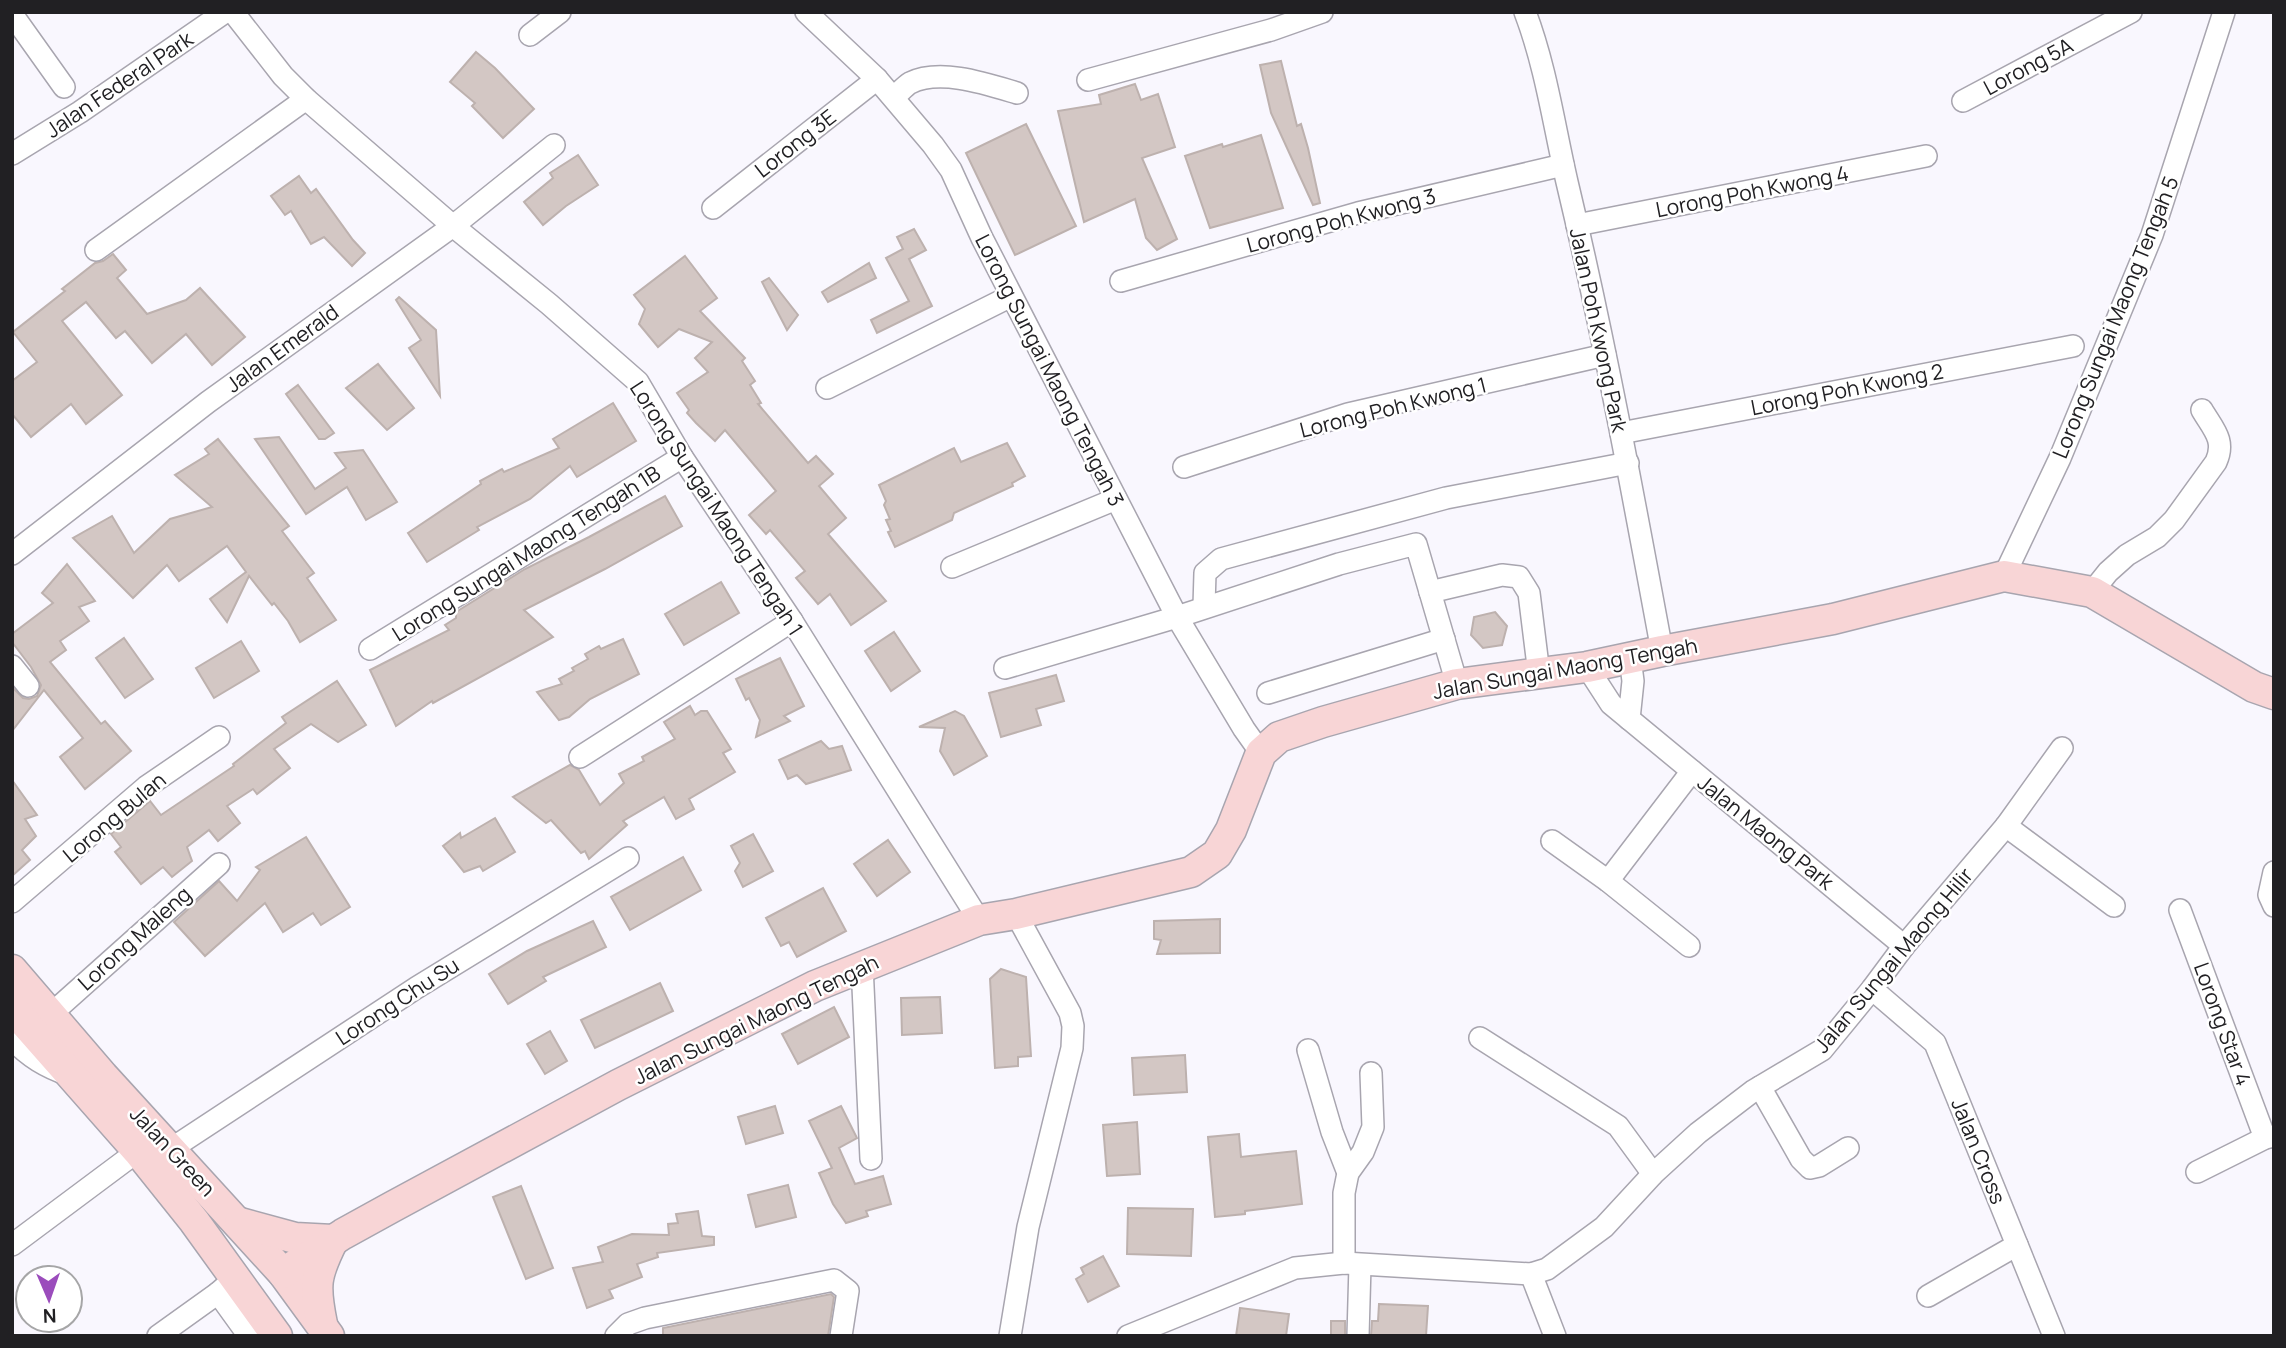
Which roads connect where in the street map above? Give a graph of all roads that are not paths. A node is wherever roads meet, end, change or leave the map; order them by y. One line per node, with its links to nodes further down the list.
1 (225, 12): 19 (street, Jalan Federal Park)
2 (233, 12): 16 (street, Lorong Sungai Maong Tengah 1)
3 (560, 12): 10 (street)
4 (806, 12): 11 (street, Lorong Sungai Maong Tengah 3)
5 (1322, 12): 12 (street)
6 (2131, 12): 17 (street, Lorong 5A)
7 (2224, 12): 41 (street, Lorong Sungai Maong Tengah 5)
8 (12, 14): 13 (street)
9 (1532, 14): 21 (street, Jalan Poh Kwong Park)
10 (530, 35)
11 (877, 79): 15 (street, Lorong Sungai Maong Tengah 3); 22 (street, Lorong 3E)
12 (1088, 80)
13 (64, 87)
14 (1017, 93): 15 (street)
15 (894, 97): 27 (street, Lorong Sungai Maong Tengah 3)
16 (306, 99): 24 (street, Lorong Sungai Maong Tengah 1); 25 (street)
17 (1963, 101)
18 (554, 145): 24 (street, Jalan Emerald)
19 (12, 155)
20 (1926, 156): 23 (street, Lorong Poh Kwong 4)
21 (1563, 165): 23 (street, Jalan Poh Kwong Park); 26 (street, Lorong Poh Kwong 3)
22 (713, 208)
23 (1577, 225): 29 (street, Jalan Poh Kwong Park)
24 (453, 226): 33 (street, Lorong Sungai Maong Tengah 1); 39 (street, Jalan Emerald)
25 (96, 250)
26 (1121, 281)
27 (1011, 296): 30 (street); 36 (street, Lorong Sungai Maong Tengah 3)
28 (2073, 346): 32 (street, Lorong Poh Kwong 2)
29 (1605, 355): 32 (street, Jalan Poh Kwong Park); 35 (street, Lorong Poh Kwong 1)
30 (827, 388)
31 (2202, 410): 43 (street)
32 (1621, 433): 34 (street, Jalan Poh Kwong Park)
33 (682, 457): 46 (street, Lorong Sungai Maong Tengah 1); 48 (street, Lorong Sungai Maong Tengah 1B)
34 (1628, 463): 37 (street); 49 (street, Jalan Poh Kwong Park)
35 (1184, 467)
36 (1116, 499): 40 (street); 45 (street, Lorong Sungai Maong Tengah 3)
37 (1407, 508): 38 (street); 44 (street)
38 (1416, 544): 42 (street); 44 (street)
39 (12, 554)
40 (952, 567)
41 (2004, 576): 43 (street, Jalan Sungai Maong Tengah); 49 (street, Jalan Sungai Maong Tengah)
42 (1430, 592): 47 (street); 54 (street)
43 (2092, 592): 58 (street, Jalan Sungai Maong Tengah)
44 (1204, 606): 45 (street)
45 (1177, 617): 53 (street); 62 (street, Lorong Sungai Maong Tengah 3)
46 (792, 621): 63 (street); 76 (street, Lorong Sungai Maong Tengah 1)
47 (1444, 639): 55 (street); 57 (street)
48 (370, 649)
49 (1662, 651): 50 (street, Jalan Sungai Maong Tengah)
50 (1630, 657): 52 (street, Jalan Sungai Maong Tengah); 59 (street)
51 (12, 666): 56 (street)
52 (1587, 667): 54 (street, Jalan Sungai Maong Tengah); 59 (street, Jalan Maong Park)
53 (1005, 668)
54 (1539, 674): 55 (street, Jalan Sungai Maong Tengah)
55 (1457, 684): 62 (street, Jalan Sungai Maong Tengah)
56 (28, 686)
57 (1268, 693)
58 (2274, 694)
59 (1629, 719): 64 (street, Jalan Maong Park)
60 (219, 737): 71 (street, Lorong Bulan)
61 (2062, 748): 65 (street, Jalan Sungai Maong Hilir)
62 (1261, 753): 75 (street, Jalan Sungai Maong Tengah)
63 (580, 757)
64 (1692, 771): 70 (street); 78 (street, Jalan Maong Park)
65 (2006, 826): 72 (street); 78 (street, Jalan Sungai Maong Hilir)
66 (1552, 841): 70 (street)
67 (628, 858): 92 (street, Lorong Chu Su)
68 (219, 864): 83 (street, Lorong Maleng)
69 (2274, 872): 73 (street)
70 (1608, 881): 77 (street)
71 (12, 902)
72 (2114, 906)
73 (2274, 906)
74 (2180, 910): 90 (street, Lorong Star 4)
75 (1016, 914): 76 (street, Jalan Sungai Maong Tengah); 115 (street)
76 (979, 920): 79 (street, Jalan Sungai Maong Tengah)
77 (1689, 946)
78 (1904, 946): 81 (street, Jalan Sungai Maong Hilir)
79 (862, 965): 94 (street); 100 (street, Jalan Sungai Maong Tengah)
80 (12, 970): 83 (street, Jalan Green)
81 (1872, 989): 89 (street, Jalan Sungai Maong Hilir); 102 (street, Jalan Cross)
82 (12, 1008): 88 (street, Jalan Green)
83 (51, 1014): 92 (street, Jalan Green)
84 (1480, 1038): 97 (street)
85 (12, 1039): 88 (street)
86 (1308, 1050): 96 (street)
87 (1371, 1073): 96 (street)
88 (74, 1077): 93 (street, Jalan Green)
89 (1760, 1087): 91 (street); 97 (street, Jalan Sungai Maong Hilir)
90 (2269, 1137): 95 (street, Lorong Star 4)
91 (1847, 1148)
92 (171, 1149): 99 (street, Jalan Green)
93 (138, 1151): 98 (street, Jalan Green); 101 (street)
94 (871, 1158)
95 (2197, 1172)
96 (1348, 1174): 103 (street)
97 (1653, 1174): 105 (street, Jalan Sungai Maong Hilir)
98 (194, 1222): 104 (street); 106 (street, Jalan Green)
99 (240, 1223): 100 (street); 104 (street, Jalan Green)
100 (333, 1240): 104 (street, Jalan Sungai Maong Tengah); 108 (street)
101 (12, 1245)
102 (2017, 1245): 107 (street); 110 (street, Jalan Cross)
103 (1352, 1264): 105 (street); 116 (street); 117 (street)
104 (284, 1273): 108 (street, Jalan Green); 113 (street)
105 (1531, 1274): 118 (street)
106 (226, 1286): 111 (street); 112 (street); 113 (street, Jalan Green)
107 (1928, 1296)
108 (326, 1331)
109 (622, 1333): 114 (street)
110 (2046, 1333)
111 (158, 1336)
112 (249, 1336)
113 (278, 1336)
114 (841, 1336)
115 (1010, 1336)
116 (1128, 1336)
117 (1358, 1336)
118 (1555, 1336)

